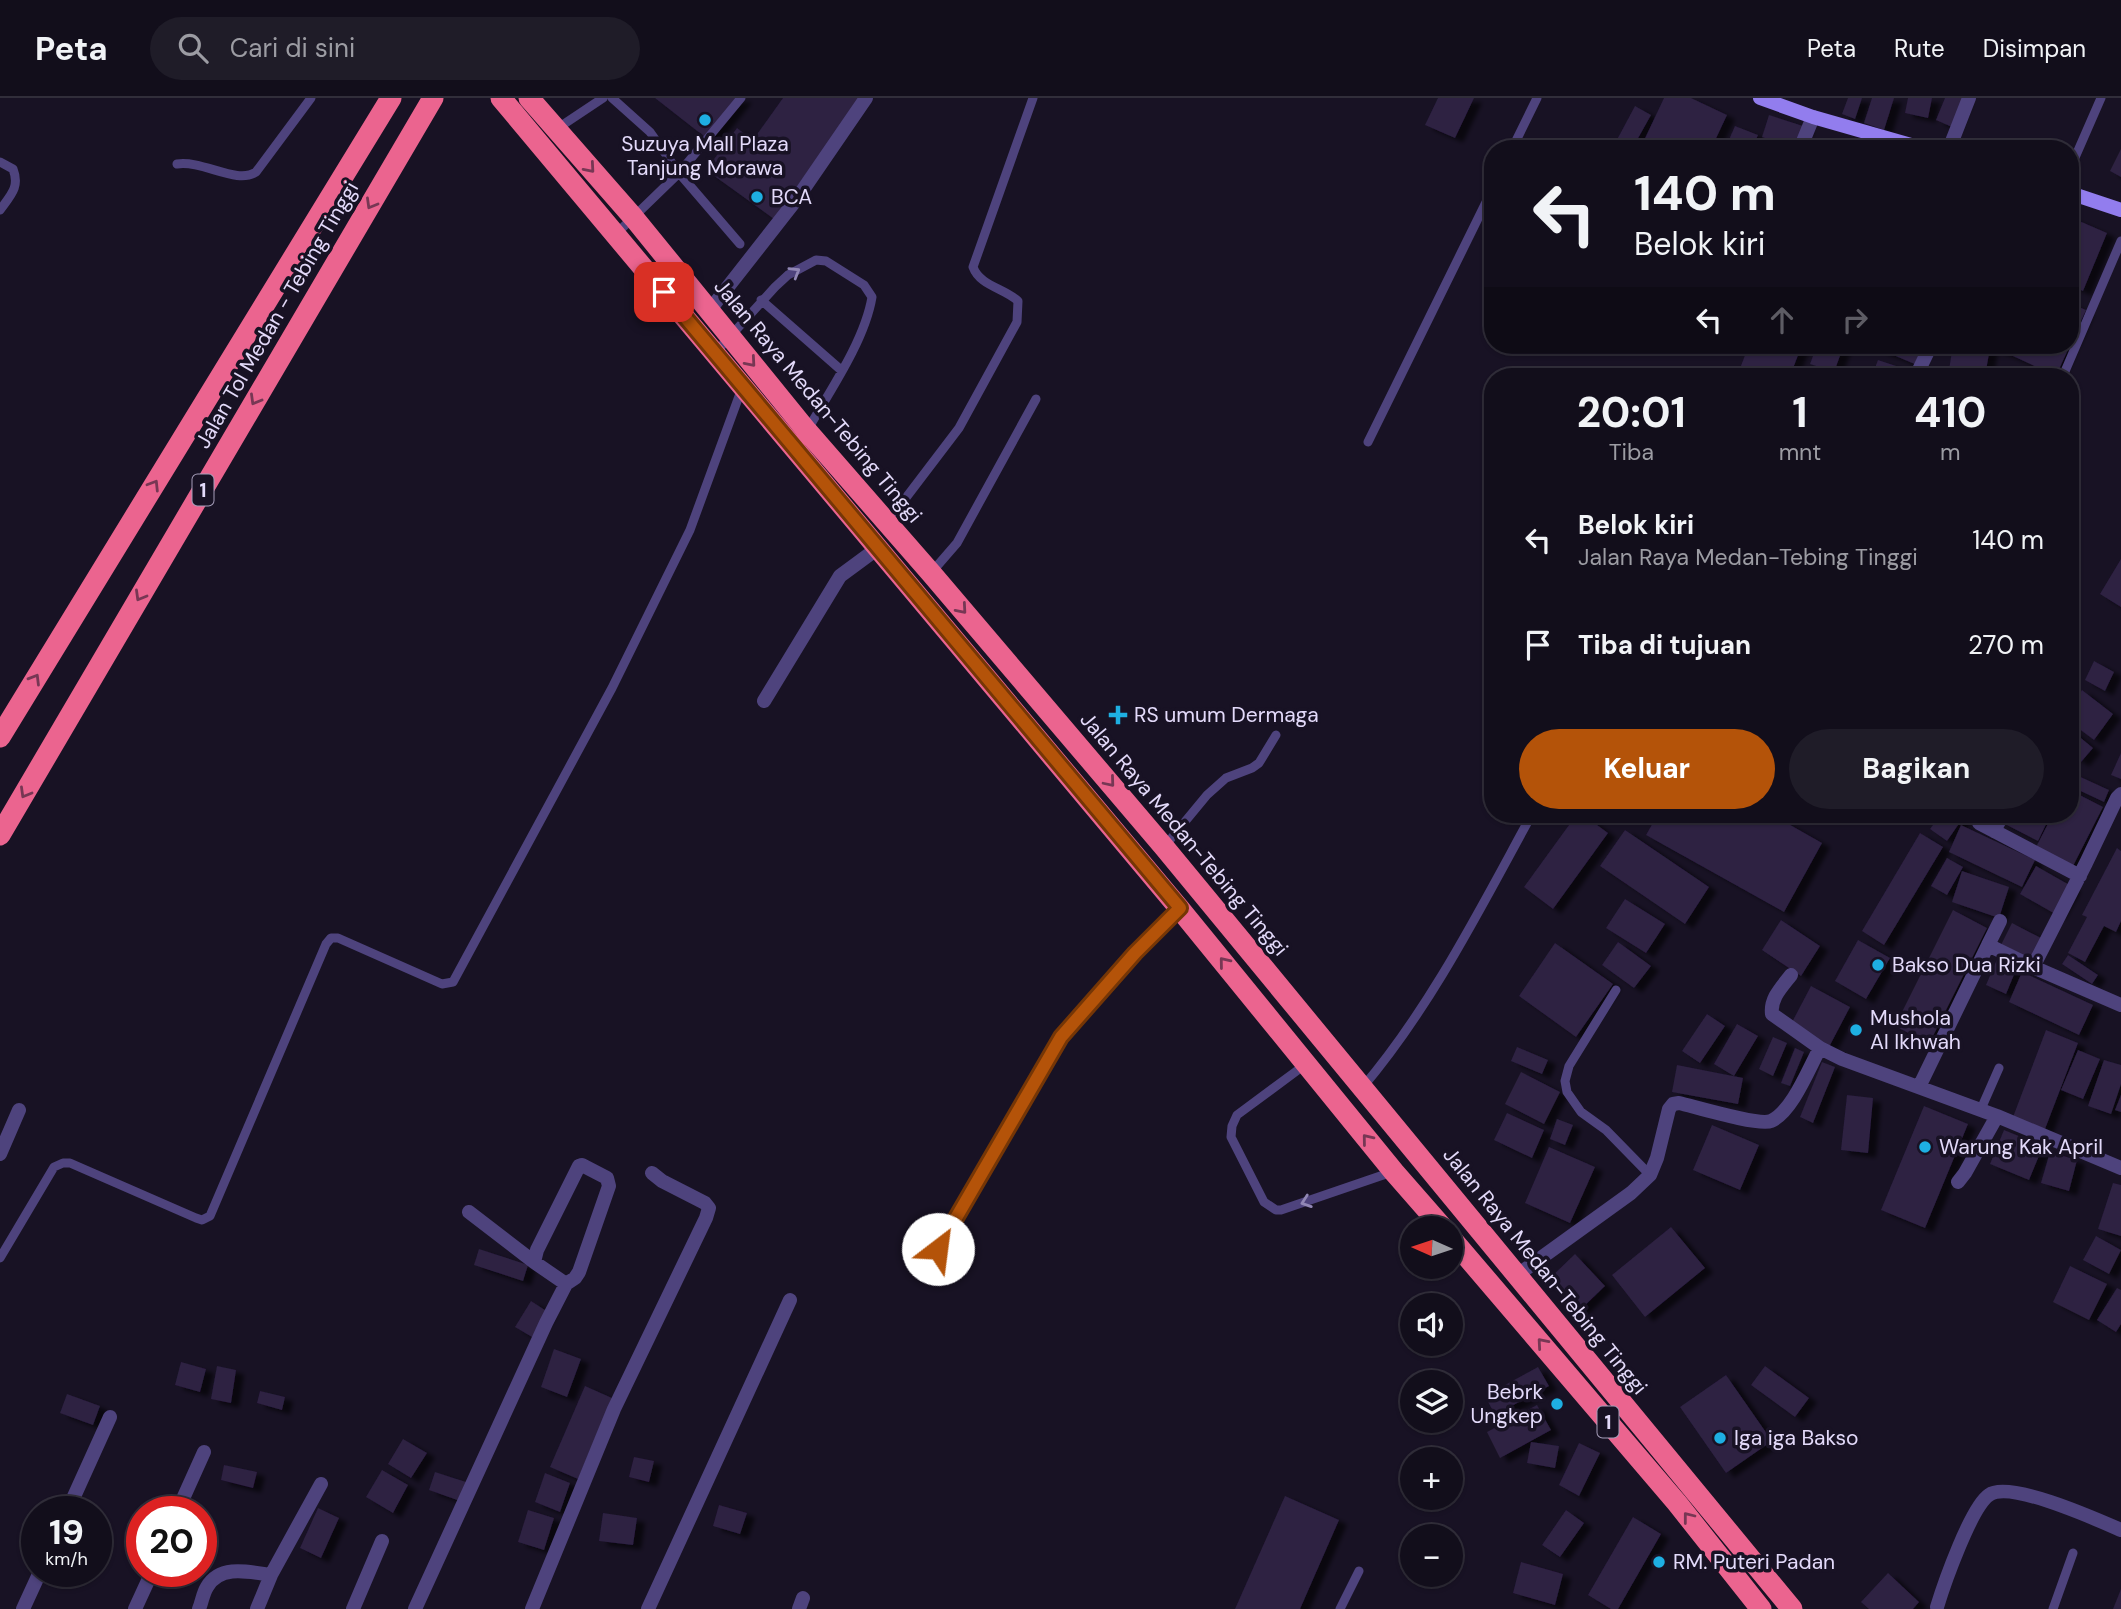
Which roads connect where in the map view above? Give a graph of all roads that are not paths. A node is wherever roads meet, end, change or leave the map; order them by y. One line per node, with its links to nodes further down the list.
1 (311, 98): 24 (lane)
2 (391, 98): 48 (highway, Jalan Tol Medan - Tebing Tinggi / 1, one-way to 2)
3 (433, 98): 54 (highway, Jalan Tol Medan - Tebing Tinggi / 1, one-way to 54)
4 (501, 98): 21 (highway, Jalan Raya Medan-Tebing Tinggi / 1)
5 (529, 98): 16 (highway, Jalan Raya Medan-Tebing Tinggi / 1)
6 (603, 98): 16 (lane)
7 (612, 98): 25 (lane)
8 (741, 98): 25 (lane)
9 (866, 98): 35 (street)
10 (1033, 98): 43 (lane)
11 (1537, 98): 17 (lane)
12 (1760, 98): 15 (main road)
13 (1969, 98): 20 (street)
14 (2101, 98): 22 (lane)
15 (1813, 117): 18 (street); 19 (main road)
16 (556, 129): 21 (lane); 30 (highway, Jalan Raya Medan-Tebing Tinggi / 1, one-way to 30)
17 (1516, 140)
18 (1804, 140)
19 (1894, 140)
20 (1953, 140)
21 (538, 142): 31 (highway, Jalan Raya Medan-Tebing Tinggi / 1)
22 (2079, 148)
23 (0, 162): 28 (lane)
24 (177, 164)
25 (679, 173): 30 (lane); 33 (lane)
26 (2079, 196): 29 (main road)
27 (1484, 206): 42 (lane)
28 (0, 210)
29 (2121, 210)
30 (634, 218): 31 (lane); 35 (highway, Jalan Raya Medan-Tebing Tinggi / 1)
31 (616, 234): 37 (highway, Jalan Raya Medan-Tebing Tinggi / 1)
32 (2121, 241): 36 (lane)
33 (740, 244)
34 (761, 300): 37 (lane); 38 (lane); 38 (lane, one-way to 38)
35 (709, 311): 37 (highway, Jalan Raya Medan-Tebing Tinggi / 1)
36 (2079, 339)
37 (723, 344): 39 (highway, Jalan Raya Medan-Tebing Tinggi / 1); 41 (highway, Jalan Raya Medan-Tebing Tinggi / 1, one-way to 41)
38 (841, 370): 41 (lane)
39 (743, 385): 41 (highway, Jalan Raya Medan-Tebing Tinggi / 1); 82 (lane)
40 (1036, 399): 45 (lane)
41 (800, 438): 43 (highway, Jalan Raya Medan-Tebing Tinggi / 1); 44 (highway, Jalan Raya Medan-Tebing Tinggi / 1)
42 (1368, 442)
43 (886, 520): 45 (highway, Jalan Raya Medan-Tebing Tinggi / 1)
44 (878, 548): 46 (street); 57 (highway, Jalan Raya Medan-Tebing Tinggi / 1)
45 (931, 573): 55 (highway, Jalan Raya Medan-Tebing Tinggi / 1, one-way to 55)
46 (764, 701)
47 (1276, 735): 55 (lane)
48 (0, 737)
49 (2121, 794): 56 (street)
50 (1527, 823): 68 (lane)
51 (1979, 823): 53 (street)
52 (1998, 823): 53 (street)
53 (1994, 831): 56 (street)
54 (0, 835)
55 (1164, 847): 68 (highway, Jalan Raya Medan-Tebing Tinggi / 1)
56 (2080, 876): 60 (street)
57 (1180, 908): 65 (highway, Jalan Raya Medan-Tebing Tinggi / 1, one-way to 57); 80 (lane)
58 (2000, 922): 59 (street)
59 (1988, 945): 60 (street); 67 (street)
60 (2033, 967): 63 (street)
61 (1791, 975): 64 (street)
62 (1616, 990): 76 (lane)
63 (2121, 1005)
64 (1820, 1048): 67 (street); 76 (street)
65 (1307, 1064): 74 (highway, Jalan Raya Medan-Tebing Tinggi / 1, one-way to 65); 74 (lane, one-way to 65)
66 (1999, 1068): 69 (lane)
67 (1919, 1087): 69 (street)
68 (1362, 1088): 84 (highway, Jalan Raya Medan-Tebing Tinggi / 1)
69 (1981, 1109): 71 (street)
70 (19, 1110): 72 (street)
71 (1997, 1116): 73 (street); 77 (street)
72 (0, 1154)
73 (2120, 1165)
74 (1394, 1172): 79 (highway, Jalan Raya Medan-Tebing Tinggi / 1)
75 (652, 1173): 106 (street)
76 (1650, 1175): 84 (street)
77 (1958, 1182)
78 (469, 1212): 83 (street)
79 (1432, 1216)
80 (938, 1249)
81 (1463, 1252): 109 (highway, 1, one-way to 81)
82 (0, 1258)
83 (534, 1262): 85 (street); 85 (street)
84 (1516, 1276): 110 (highway, Jalan Raya Medan-Tebing Tinggi / 1)
85 (566, 1284): 105 (street)
86 (790, 1300): 107 (street)
87 (110, 1417): 90 (street)
88 (204, 1452): 91 (street)
89 (321, 1484): 96 (street)
90 (74, 1496)
91 (184, 1496)
92 (2121, 1531): 99 (street)
93 (382, 1541): 104 (street)
94 (2073, 1553): 111 (lane)
95 (1359, 1570): 108 (lane)
96 (271, 1575): 102 (street); 103 (street)
97 (33, 1587): 100 (street)
98 (145, 1587): 101 (street)
99 (1937, 1607)
100 (23, 1609)
101 (135, 1609)
102 (199, 1609)
103 (257, 1609)
104 (353, 1609)
105 (415, 1609)
106 (532, 1609)
107 (649, 1609)
108 (1340, 1609)
109 (1761, 1609)
110 (1792, 1609)
111 (2053, 1609)

